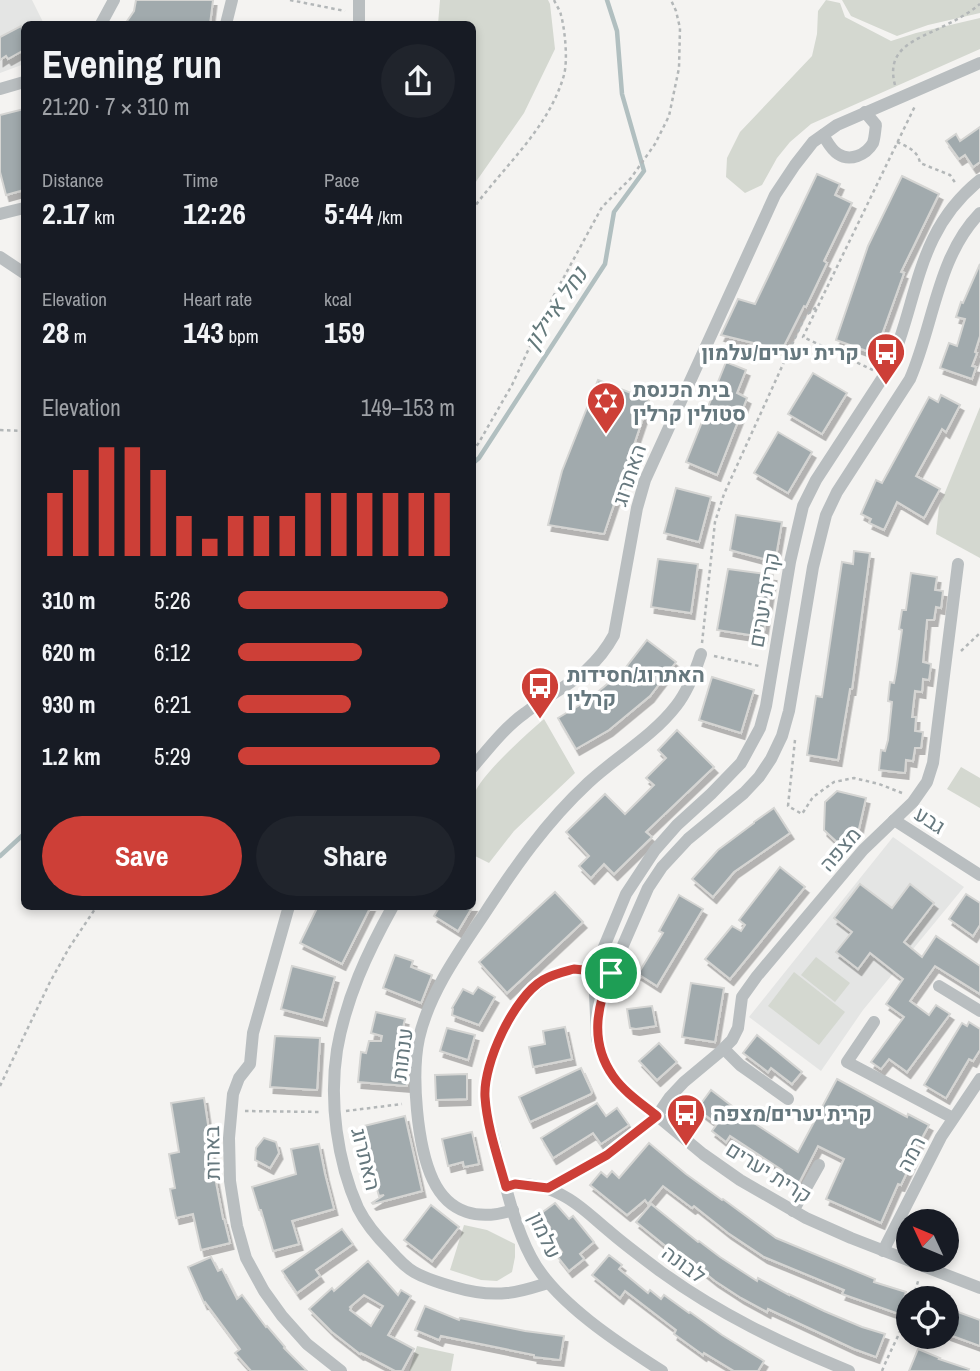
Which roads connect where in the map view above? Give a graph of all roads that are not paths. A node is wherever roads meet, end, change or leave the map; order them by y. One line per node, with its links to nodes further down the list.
1 (114, 0): 5 (street)
2 (232, 0): 6 (street)
3 (359, 0): 4 (street)
4 (359, 19)
5 (103, 21)
6 (227, 21)
7 (980, 63): 10 (street, האתרוג)
8 (21, 83): 9 (street)
9 (0, 89)
10 (865, 112): 11 (street, האתרוג); 11 (street)
11 (823, 135): 20 (street, האתרוג)
12 (980, 180): 25 (street, קרית יערים)
13 (21, 209): 15 (street)
14 (980, 213): 26 (street, קרית יערים)
15 (0, 214)
16 (0, 257): 17 (street)
17 (21, 271)
18 (958, 565): 21 (street, מצפה)
19 (701, 654): 38 (street, ענתות)
20 (476, 763)
21 (894, 820): 22 (street, גבע); 31 (street, מצפה)
22 (980, 875)
23 (288, 910): 44 (street, בארות)
24 (391, 910): 41 (street, האתרוג)
25 (594, 971): 26 (street, עלמון); 29 (street, קרית יערים); 37 (street, עלמון)
26 (611, 973): 29 (street, קרית יערים)
27 (939, 986): 28 (street)
28 (980, 1011)
29 (597, 1021): 34 (street, קרית יערים)
30 (874, 1022): 35 (street)
31 (724, 1049): 33 (street); 34 (street, מצפה)
32 (980, 1079): 35 (street, רמה)
33 (788, 1099)
34 (657, 1116): 39 (street, קרית יערים)
35 (953, 1118): 40 (street, רמה)
36 (819, 1165): 39 (street)
37 (506, 1187): 38 (street, עלמון); 45 (street, לבונה)
38 (513, 1210): 41 (street, עלמון)
39 (793, 1211): 40 (street, קרית יערים)
40 (883, 1251): 42 (street, קרית יערים)
41 (548, 1283): 43 (street, עלמון)
42 (980, 1288)
43 (656, 1369)
44 (341, 1371)
45 (849, 1371)

